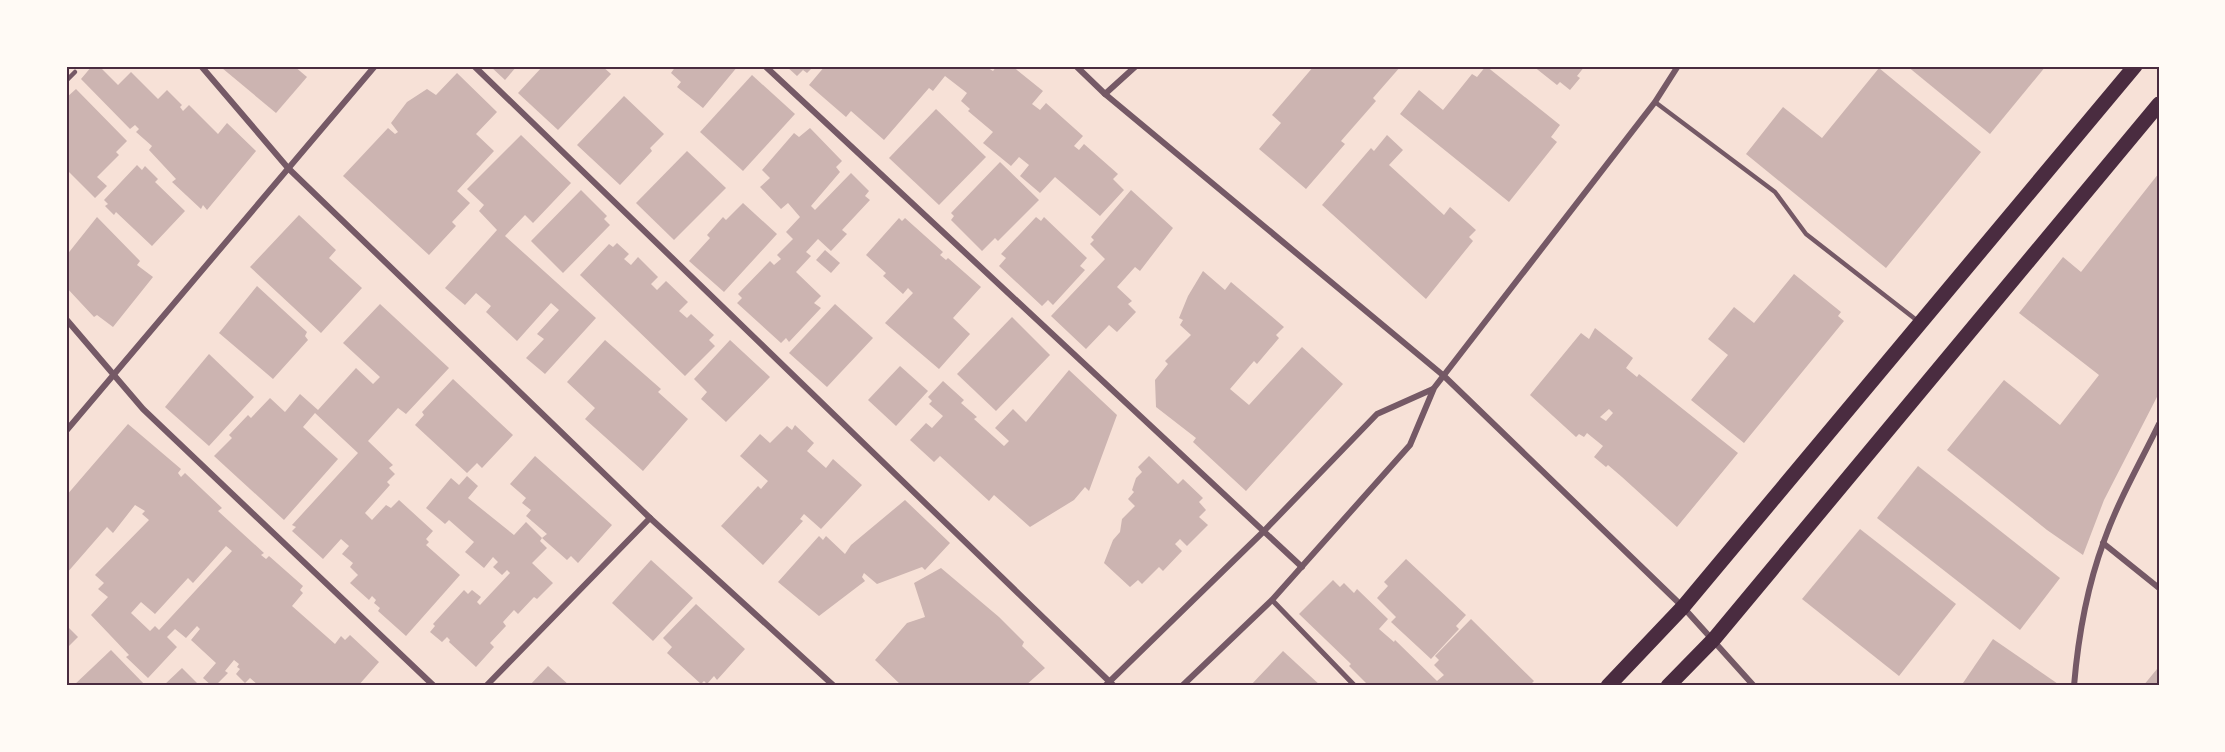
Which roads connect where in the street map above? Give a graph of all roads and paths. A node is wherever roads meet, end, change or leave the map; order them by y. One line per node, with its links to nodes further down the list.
1 (201, 66): 14 (street)
2 (375, 66): 14 (street)
3 (474, 66): 30 (street)
4 (765, 66): 23 (street)
5 (1076, 66): 11 (street)
6 (1136, 66): 11 (street)
7 (1678, 66): 12 (street)
8 (2135, 66): 16 (main road)
9 (75, 72): 10 (lane)
10 (66, 81)
11 (1106, 94): 18 (street)
12 (1655, 102): 16 (lane); 18 (street)
13 (2159, 104): 29 (main road)
14 (288, 168): 17 (street); 22 (street)
15 (66, 319): 17 (street)
16 (1922, 324): 28 (main road)
17 (115, 374): 21 (street); 31 (street)
18 (1444, 376): 19 (street); 28 (street)
19 (1434, 388): 23 (street); 25 (street)
20 (2159, 424): 24 (street)
21 (66, 432)
22 (650, 518): 32 (street); 33 (street)
23 (1263, 532): 25 (street); 30 (street)
24 (2103, 543): 26 (street); 39 (street)
25 (1302, 567): 27 (street)
26 (2159, 588)
27 (1272, 600): 34 (street); 35 (street)
28 (1683, 607): 29 (street); 36 (main road)
29 (1714, 639): 37 (main road); 38 (street)
30 (1109, 685)
31 (434, 686)
32 (486, 686)
33 (834, 686)
34 (1182, 686)
35 (1355, 686)
36 (1608, 686)
37 (1668, 686)
38 (1754, 686)
39 (2074, 686)

